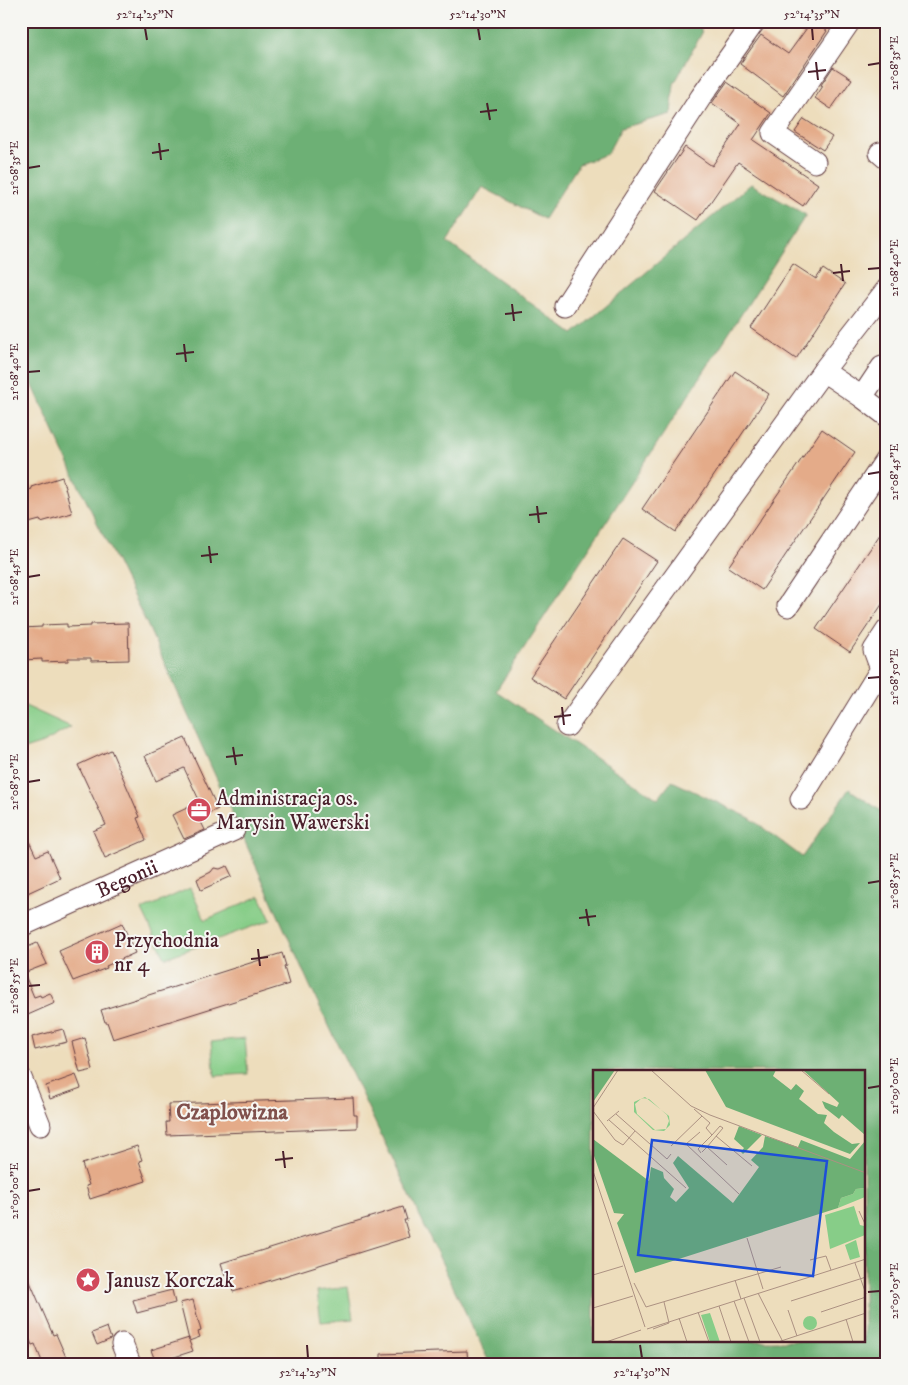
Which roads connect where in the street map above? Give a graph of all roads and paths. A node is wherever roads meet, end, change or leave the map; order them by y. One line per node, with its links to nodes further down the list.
1 (755, 21): 5 (street)
2 (848, 22): 3 (street)
3 (814, 162)
4 (887, 289): 6 (street)
5 (565, 306)
6 (823, 371): 8 (street); 13 (street)
7 (887, 371): 8 (street)
8 (862, 397): 9 (street)
9 (887, 416)
10 (887, 458): 11 (street)
11 (788, 606)
12 (887, 630): 14 (street)
13 (567, 726)
14 (801, 799)
15 (234, 830): 16 (street, Begonii)
16 (21, 926)
17 (21, 1078): 18 (street)
18 (40, 1125)
19 (122, 1344): 20 (street)
20 (130, 1364)

